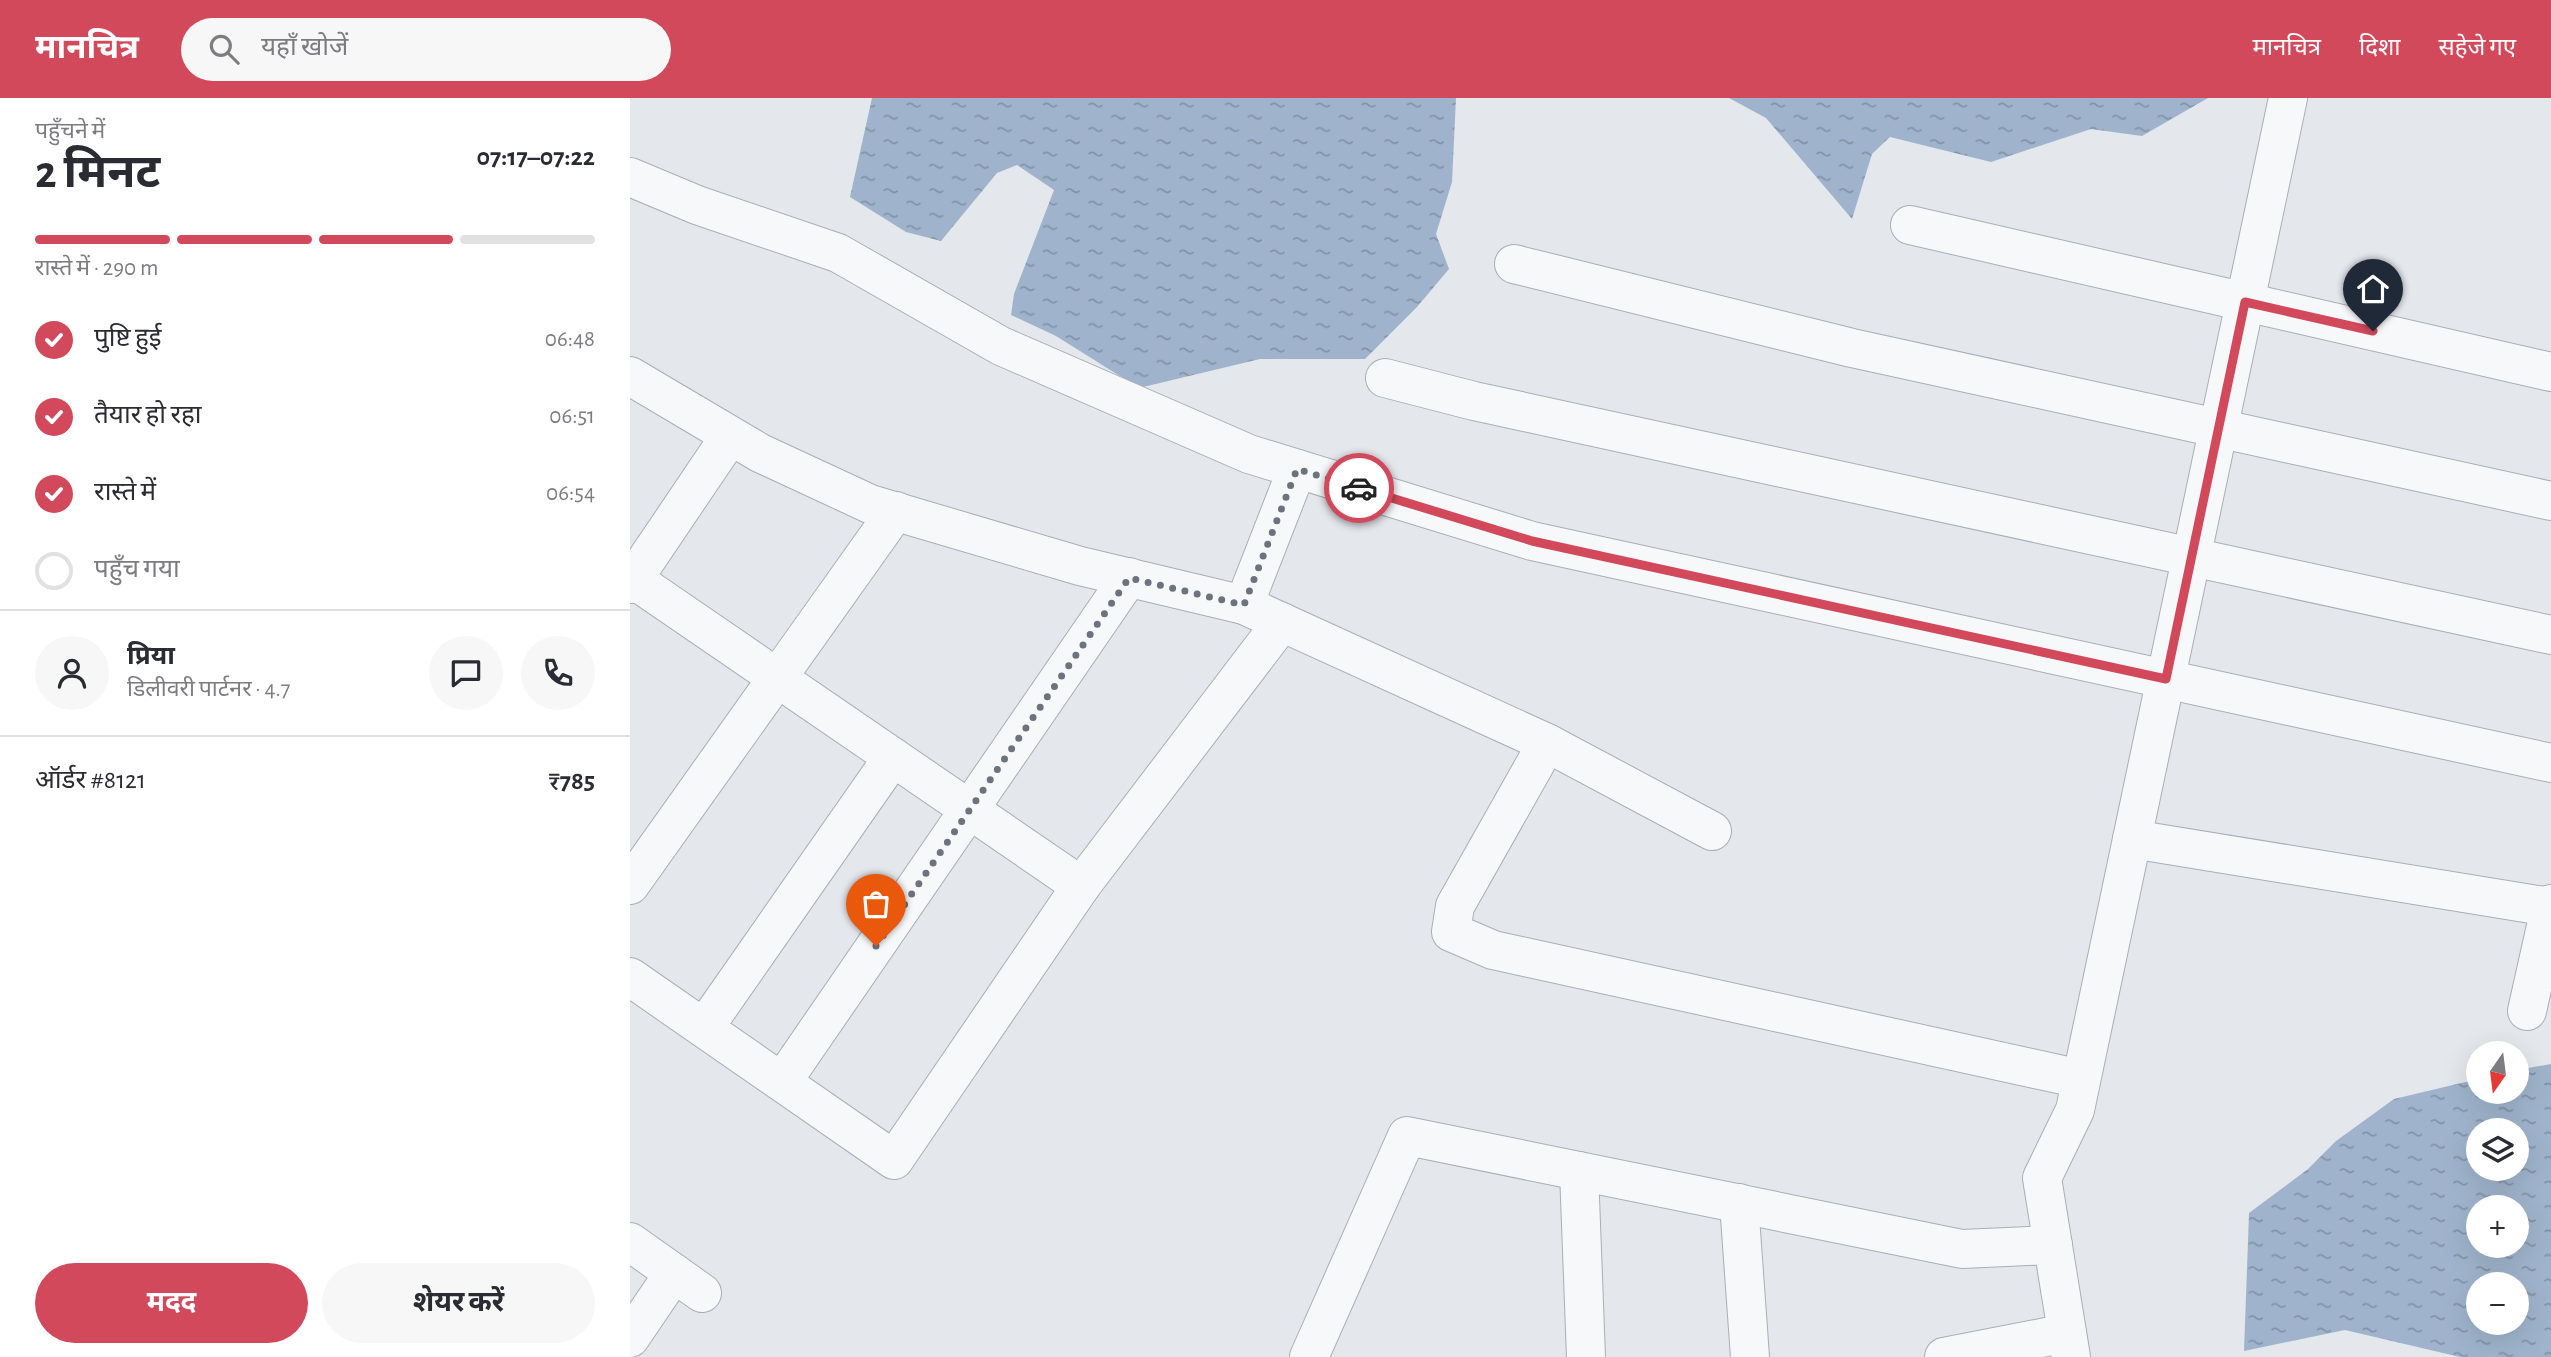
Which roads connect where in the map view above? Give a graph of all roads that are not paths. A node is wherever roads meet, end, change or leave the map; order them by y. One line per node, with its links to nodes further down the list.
1 (2288, 98): 5 (street)
2 (630, 177): 11 (street)
3 (1910, 225): 5 (street)
4 (1514, 264): 9 (street)
5 (2245, 302): 6 (street); 9 (street)
6 (2551, 372)
7 (630, 376): 10 (street)
8 (1385, 378): 14 (street)
9 (2219, 428): 12 (street); 14 (street)
10 (730, 436): 13 (street); 16 (street)
11 (1297, 469): 17 (street); 21 (street)
12 (2551, 501)
13 (895, 511): 15 (street); 20 (street)
14 (2191, 556): 19 (street); 21 (street)
15 (1129, 578): 17 (street); 25 (street)
16 (631, 580): 20 (street)
17 (1244, 605): 18 (street)
18 (1282, 622): 22 (street); 29 (street)
19 (2551, 635)
20 (777, 678): 23 (street); 28 (street)
21 (2166, 679): 24 (street); 27 (street)
22 (1547, 743): 26 (street); 34 (street)
23 (893, 757): 25 (street); 33 (street)
24 (2551, 763)
25 (971, 810): 29 (street); 35 (street)
26 (1712, 831)
27 (2132, 839): 30 (street); 34 (street)
28 (630, 885)
29 (1081, 886): 35 (street)
30 (2551, 905): 32 (street)
31 (630, 977): 33 (street)
32 (2527, 1011)
33 (704, 1028): 35 (street)
34 (2081, 1079): 39 (street)
35 (782, 1082)
36 (1579, 1171): 37 (street); 42 (street); 43 (street)
37 (1739, 1203): 39 (street); 44 (street)
38 (630, 1242): 40 (street)
39 (2053, 1245): 41 (street)
40 (630, 1338)
41 (2069, 1345): 45 (street)
42 (1309, 1357)
43 (1586, 1357)
44 (1750, 1357)
45 (1944, 1357)

